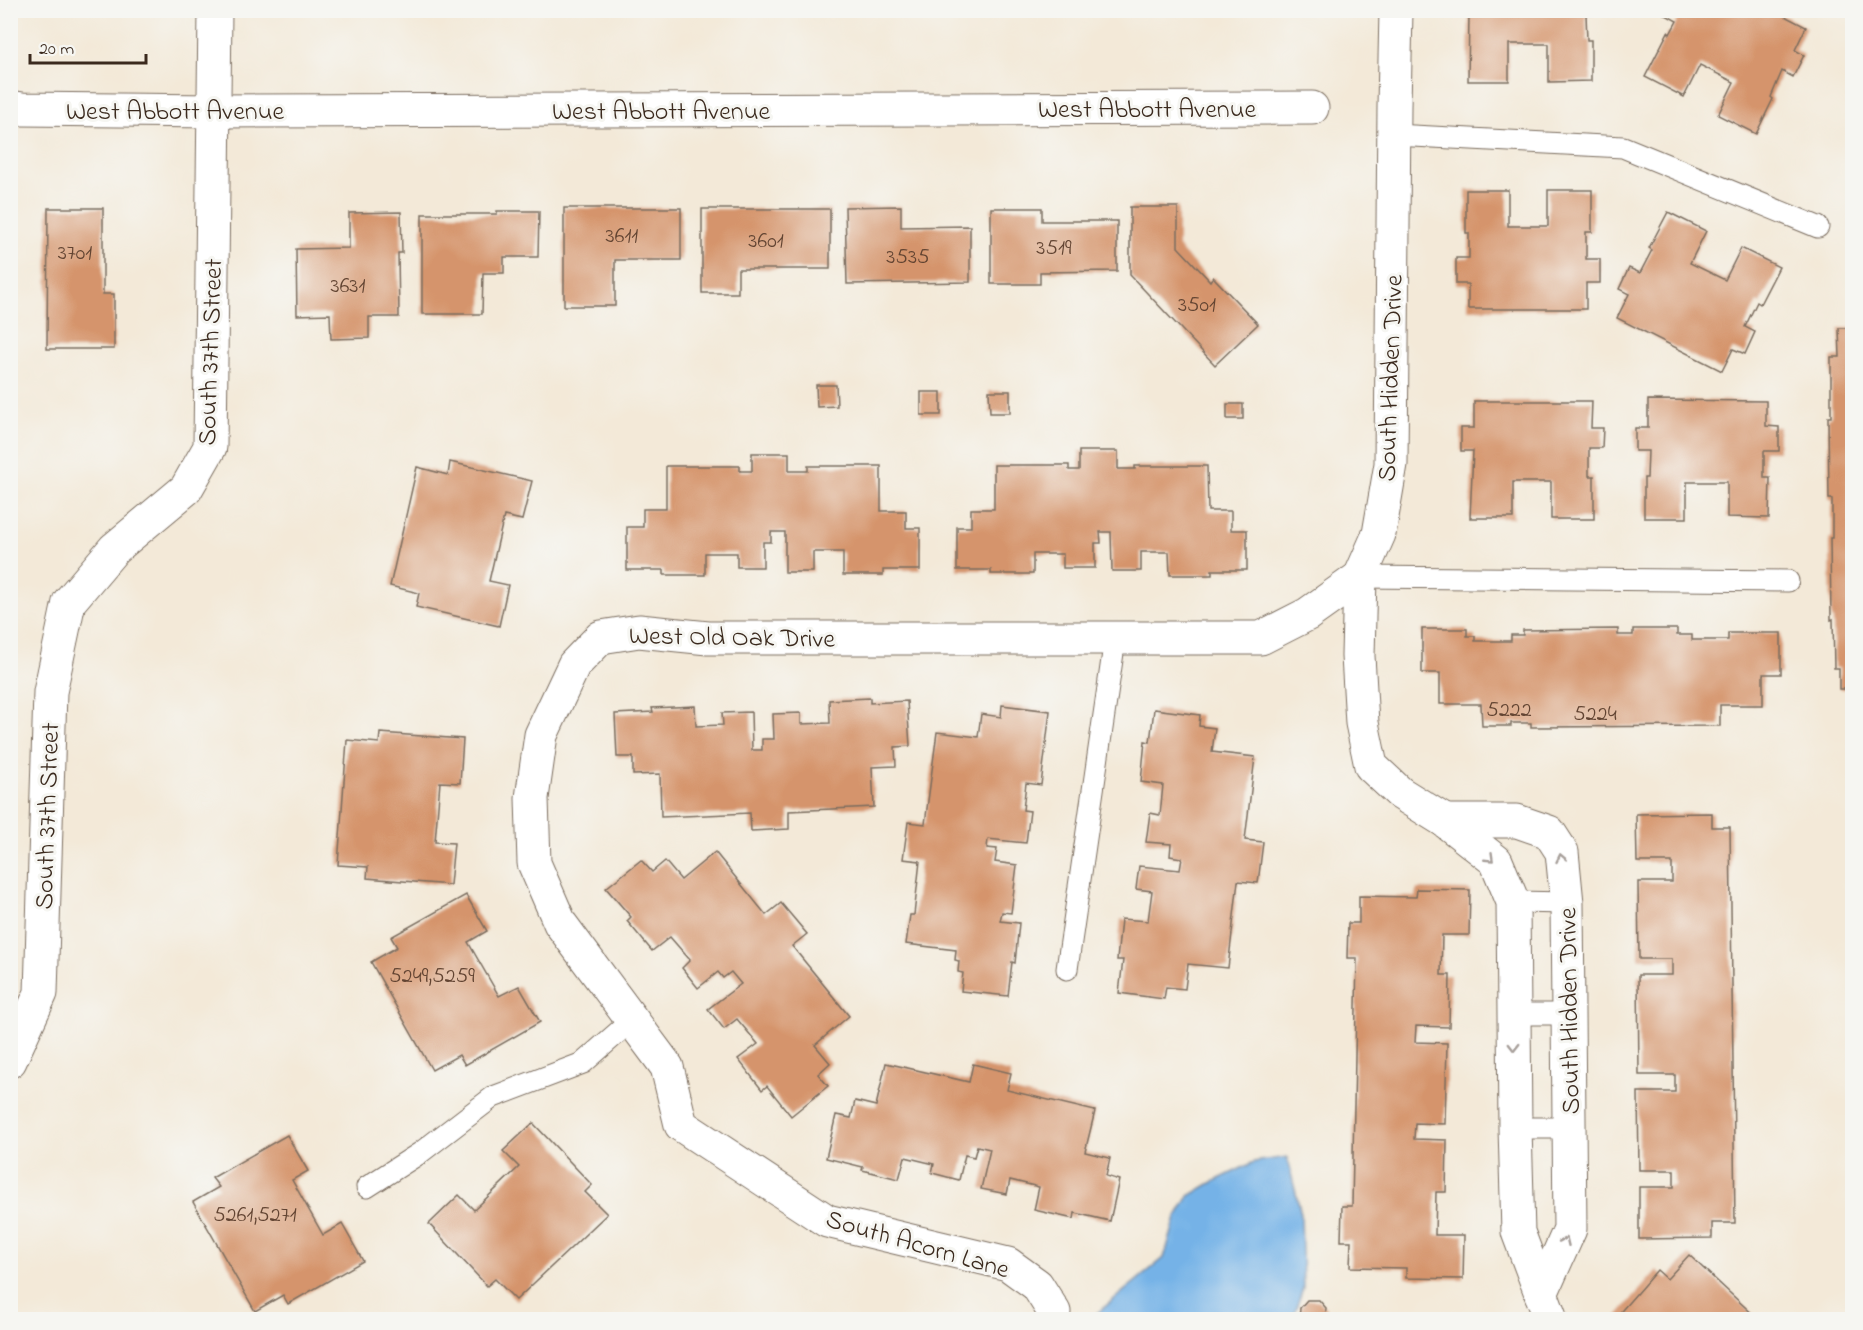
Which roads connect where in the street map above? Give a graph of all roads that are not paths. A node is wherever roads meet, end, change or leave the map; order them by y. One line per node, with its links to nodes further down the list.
1 (215, 10): 5 (street, South 37th Street)
2 (1396, 10): 6 (street)
3 (10, 107): 5 (street, West Abbott Avenue)
4 (1312, 108): 5 (street, West Abbott Avenue)
5 (215, 111): 18 (street, South 37th Street)
6 (1394, 121): 7 (lane); 8 (street, South Hidden Drive)
7 (1818, 227)
8 (1360, 577): 9 (lane); 10 (street, West Old Oak Drive); 11 (street, South Hidden Drive)
9 (1788, 581)
10 (1115, 639): 14 (lane); 17 (street, West Old Oak Drive)
11 (1445, 821): 12 (street, South Hidden Drive, one-way to 12); 13 (street, South Hidden Drive, one-way to 11)
12 (1513, 902): 13 (lane); 15 (street, South Hidden Drive)
13 (1567, 903): 16 (street, South Hidden Drive)
14 (1067, 969)
15 (1514, 1014): 16 (lane); 20 (street, South Hidden Drive, one-way to 20)
16 (1568, 1014): 21 (street, South Hidden Drive)
17 (632, 1020): 19 (street, West Old Oak Drive); 22 (lane)
18 (10, 1061)
19 (681, 1125): 24 (street, South Acorn Lane)
20 (1515, 1128): 21 (lane); 23 (street, South Hidden Drive)
21 (1569, 1128): 23 (street, South Hidden Drive, one-way to 21)
22 (367, 1187)
23 (1546, 1307)
24 (1054, 1312)

